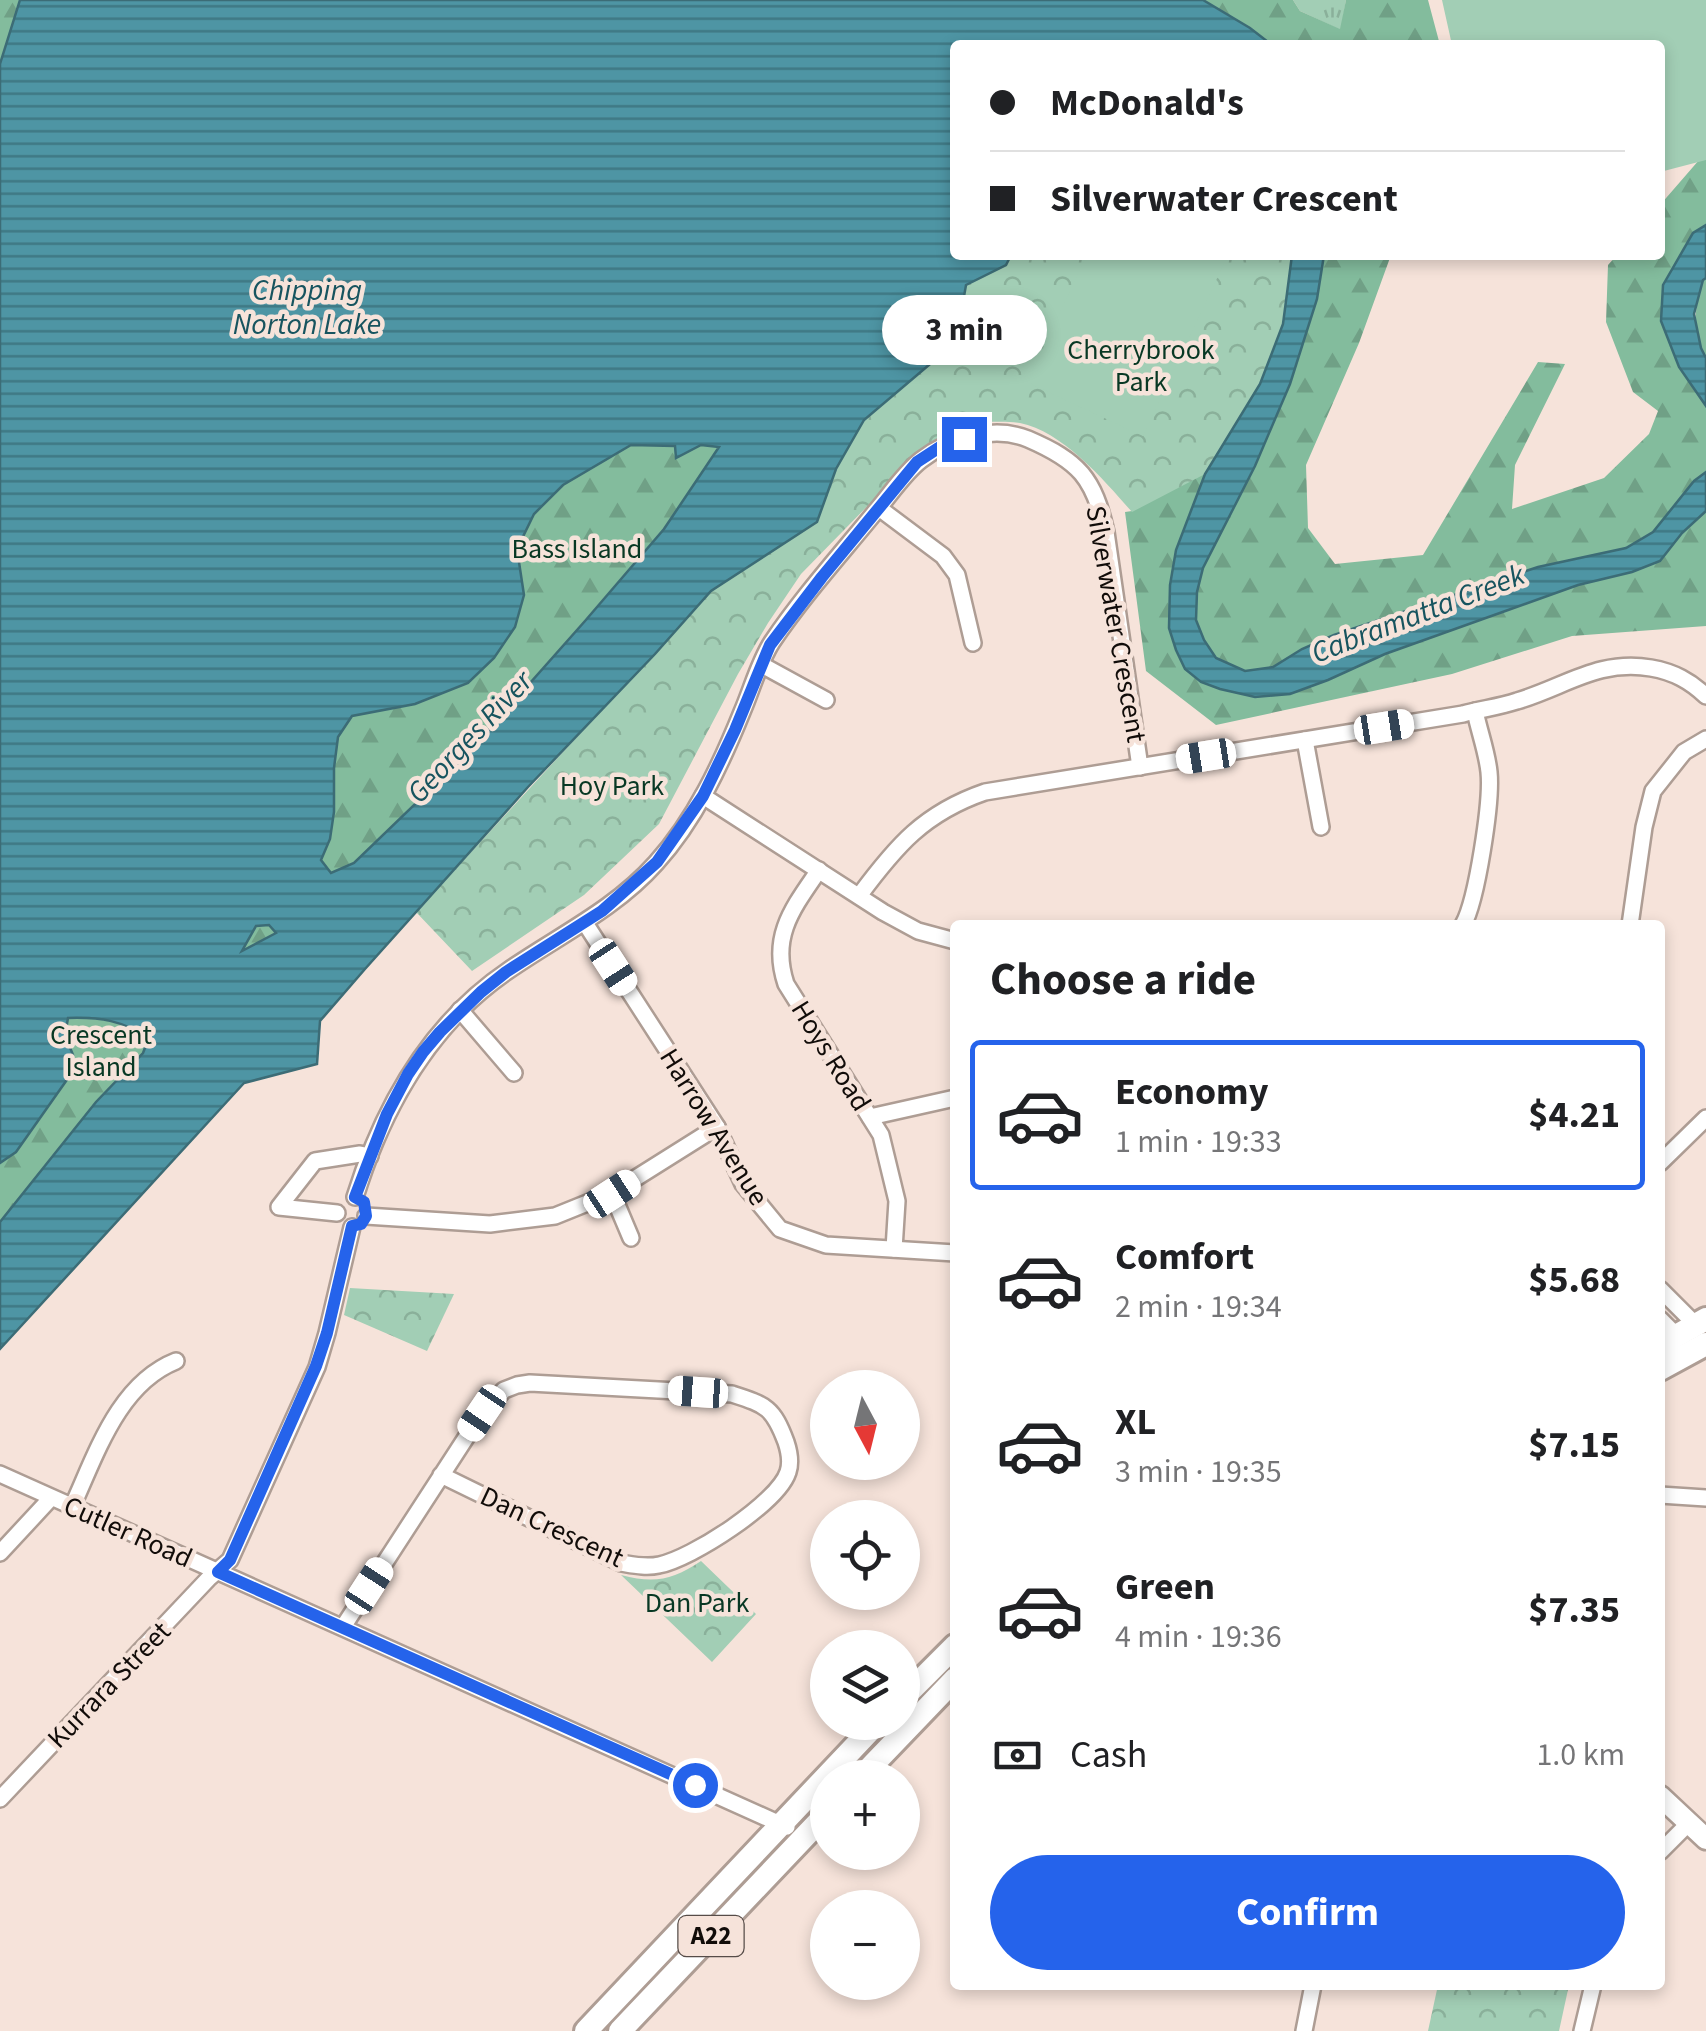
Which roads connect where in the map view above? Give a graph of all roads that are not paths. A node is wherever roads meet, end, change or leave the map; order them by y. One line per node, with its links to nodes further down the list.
1 (879, 508): 2 (street); 3 (street, Silverwater Crescent); 9 (street, Silverwater Crescent)
2 (973, 643)
3 (762, 665): 5 (street); 10 (street, Silverwater Crescent)
4 (1706, 696): 6 (street)
5 (826, 700)
6 (1474, 711): 8 (street); 14 (street)
7 (1706, 739): 15 (street)
8 (1306, 740): 9 (street); 11 (street)
9 (1140, 767): 13 (street)
10 (703, 796): 12 (street); 16 (street, Silverwater Crescent)
11 (1321, 827)
12 (819, 870): 13 (street); 21 (street, Hoys Road)
13 (858, 896): 17 (street)
14 (1465, 920)
15 (1631, 920)
16 (585, 923): 18 (street, Silverwater Crescent); 23 (street, Harrow Avenue)
17 (950, 940)
18 (460, 1010): 19 (street); 24 (street, Silverwater Crescent)
19 (514, 1074)
20 (950, 1099): 21 (street)
21 (870, 1117): 32 (street, Hoys Road)
22 (1706, 1118): 25 (street)
23 (717, 1127): 26 (street); 32 (street, Harrow Avenue)
24 (370, 1156): 27 (street, Silverwater Crescent); 28 (street)
25 (1665, 1159)
26 (612, 1194): 29 (street); 31 (street)
27 (355, 1197): 28 (street); 29 (street)
28 (338, 1213): 30 (street)
29 (366, 1216): 30 (street)
30 (352, 1226): 46 (street, Kurrara Street)
31 (630, 1238)
32 (894, 1249): 33 (street, Harrow Avenue)
33 (950, 1253)
34 (1665, 1297): 36 (street)
35 (1665, 1322): 36 (street)
36 (1689, 1334): 38 (highway)
37 (176, 1361): 44 (street)
38 (1665, 1363)
39 (0, 1474): 42 (street, Cutler Road)
40 (441, 1475): 40 (street, Dan Crescent); 47 (street, Dan Crescent)
41 (1665, 1496): 43 (street)
42 (51, 1498): 44 (street, Cutler Road); 45 (street)
43 (1706, 1498)
44 (72, 1507): 46 (street, Cutler Road)
45 (0, 1553)
46 (218, 1572): 47 (street, Cutler Road); 53 (street, Kurrara Street)
47 (343, 1627): 55 (street, Cutler Road)
48 (950, 1651): 49 (highway)
49 (920, 1680)
50 (950, 1684): 52 (highway)
51 (861, 1740): 55 (highway, A22)
52 (877, 1760)
53 (0, 1798)
54 (1665, 1801): 56 (main road)
55 (783, 1824): 58 (street, Cutler Road); 63 (highway, A22)
56 (1688, 1824): 59 (main road); 60 (street)
57 (810, 1831): 58 (highway, A22)
58 (802, 1840): 64 (highway, A22)
59 (1706, 1840)
60 (1665, 1847)
61 (1312, 1990): 65 (street)
62 (1591, 1990): 66 (street)
63 (586, 2031)
64 (620, 2031)
65 (1304, 2031)
66 (1582, 2031)

